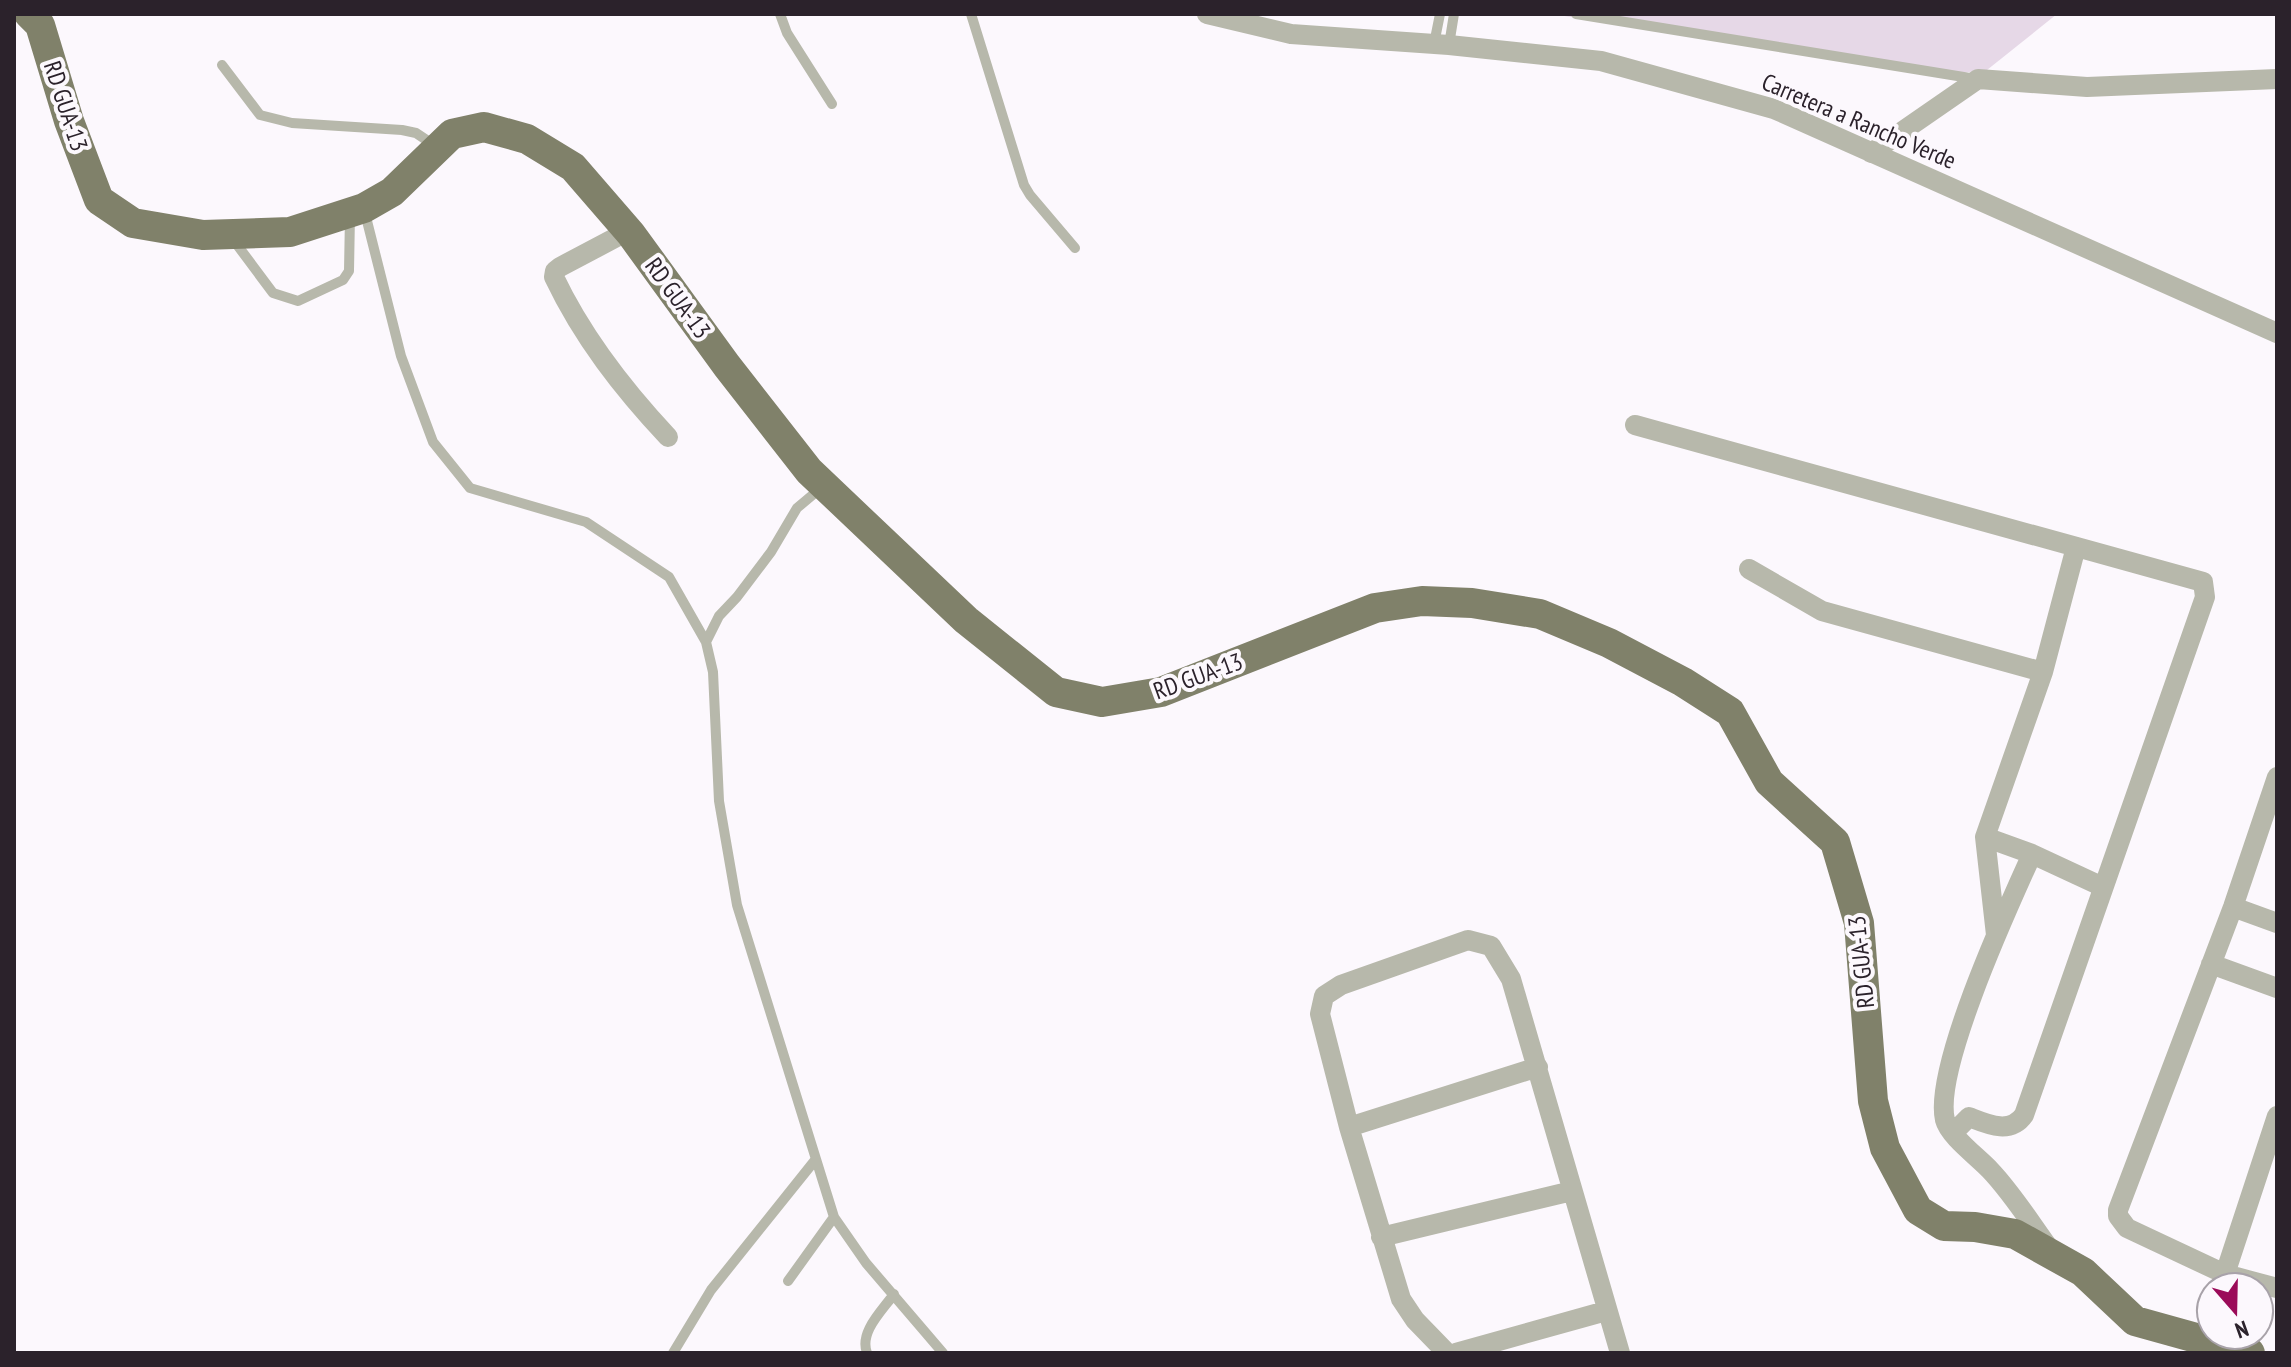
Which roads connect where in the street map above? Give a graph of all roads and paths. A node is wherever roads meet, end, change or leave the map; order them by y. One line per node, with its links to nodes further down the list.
1 (29, 14): 17 (main road, RD GUA-13)
2 (780, 14): 12 (lane)
3 (971, 14): 18 (lane)
4 (1207, 14): 8 (street, Carretera a Rancho Verde)
5 (1440, 14): 8 (lane)
6 (1454, 14): 8 (lane)
7 (1576, 14): 10 (lane)
8 (1441, 45): 14 (street, Carretera a Rancho Verde)
9 (222, 65): 13 (lane)
10 (1978, 79): 11 (street); 14 (street)
11 (2277, 79)
12 (832, 104)
13 (438, 147): 15 (main road, RD GUA-13); 16 (main road, RD GUA-13)
14 (1871, 153): 19 (street, Carretera a Rancho Verde)
15 (357, 210): 17 (main road, RD GUA-13); 17 (lane); 25 (lane)
16 (628, 231): 21 (street); 22 (main road, RD GUA-13)
17 (230, 234)
18 (1075, 248)
19 (2277, 333)
20 (1635, 425): 23 (street)
21 (668, 437)
22 (824, 486): 25 (lane); 44 (main road, RD GUA-13)
23 (2076, 547): 26 (street); 30 (street)
24 (1749, 569): 26 (street)
25 (706, 642): 40 (lane)
26 (2043, 672): 28 (street)
27 (2277, 777): 31 (street)
28 (1985, 837): 29 (street); 33 (street)
29 (2032, 854): 30 (street); 33 (street)
30 (2103, 887): 39 (street)
31 (2233, 907): 32 (street); 34 (street)
32 (2277, 923)
33 (1996, 935): 39 (street)
34 (2211, 964): 35 (street); 45 (street)
35 (2277, 988)
36 (1538, 1067): 38 (street); 38 (street); 41 (street)
37 (2277, 1116): 46 (street)
38 (1349, 1127): 43 (street)
39 (1954, 1132): 44 (street)
40 (816, 1159): 42 (lane); 51 (lane)
41 (1572, 1191): 43 (street); 49 (street)
42 (834, 1217): 47 (lane); 48 (lane)
43 (1381, 1237): 54 (street)
44 (2054, 1255): 50 (main road, RD GUA-13)
45 (2219, 1271)
46 (2226, 1271)
47 (788, 1281)
48 (894, 1294): 52 (lane); 53 (lane)
49 (1606, 1311): 55 (street); 56 (street)
50 (2195, 1341)
51 (673, 1353)
52 (867, 1353)
53 (943, 1353)
54 (1447, 1353)
55 (1456, 1353)
56 (1620, 1353)

